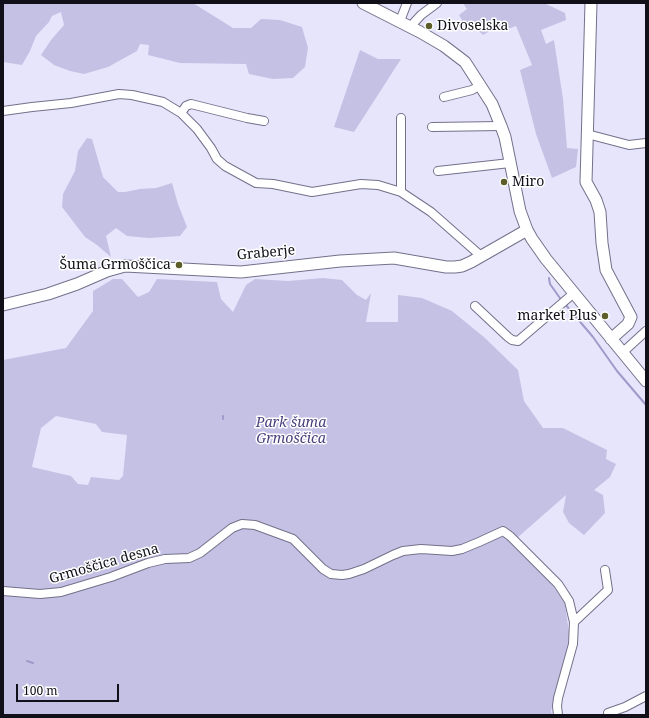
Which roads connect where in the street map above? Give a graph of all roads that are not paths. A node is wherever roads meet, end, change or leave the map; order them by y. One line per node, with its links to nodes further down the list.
1 (363, 3): 5 (street)
2 (407, 3): 5 (street)
3 (437, 3): 6 (street)
4 (591, 3): 15 (street)
5 (400, 21): 6 (street)
6 (410, 26): 7 (street)
7 (481, 85): 8 (street); 13 (street)
8 (444, 97)
9 (3, 111): 10 (street)
10 (181, 113): 12 (street); 19 (street)
11 (401, 118): 19 (street)
12 (264, 121)
13 (501, 126): 14 (street); 17 (street)
14 (432, 127)
15 (587, 134): 16 (street); 26 (street)
16 (646, 142)
17 (510, 163): 18 (street); 20 (street)
18 (438, 171)
19 (401, 192): 21 (street)
20 (528, 230): 21 (street, Graberje); 22 (street)
21 (482, 256): 23 (street, Graberje)
22 (570, 297): 24 (street); 26 (street)
23 (3, 305)
24 (475, 306)
25 (646, 331): 27 (street)
26 (611, 339): 27 (street)
27 (622, 353): 28 (street)
28 (646, 381)
29 (605, 570): 31 (street)
30 (3, 591): 31 (street, Grmoščica desna)
31 (574, 622): 34 (street, Grmoščica desna)
32 (646, 696): 33 (street)
33 (608, 713)
34 (558, 715)

